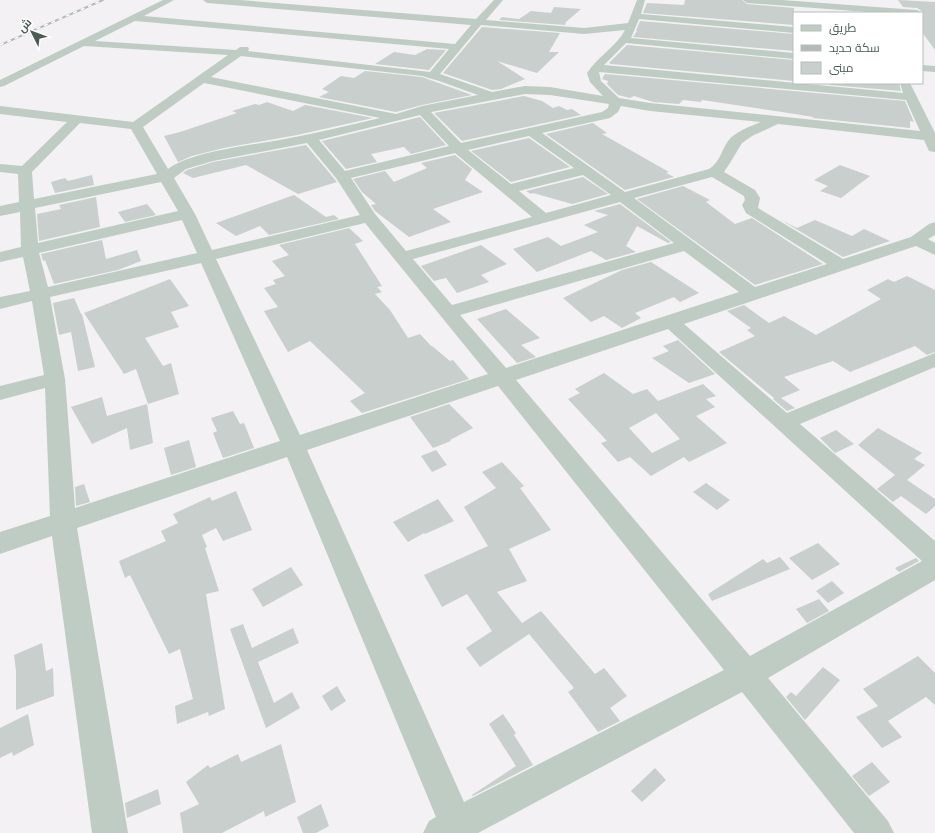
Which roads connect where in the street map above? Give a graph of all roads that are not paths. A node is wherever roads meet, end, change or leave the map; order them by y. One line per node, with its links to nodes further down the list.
1 (170, 0): 16 (street)
2 (206, 0): 9 (street)
3 (320, 0): 11 (street)
4 (486, 0): 5 (street)
5 (499, 0): 18 (street)
6 (641, 0): 15 (street)
7 (747, 0): 12 (street)
8 (871, 0): 12 (street)
9 (224, 1): 10 (street)
10 (280, 6): 11 (street); 14 (street)
11 (308, 8): 18 (street); 21 (street)
12 (876, 11): 13 (street)
13 (897, 12)
14 (268, 13)
15 (636, 16): 19 (street); 22 (street)
16 (132, 18): 20 (street); 24 (street)
17 (256, 20): 20 (street)
18 (478, 23): 19 (street); 25 (street)
19 (631, 26): 23 (street)
20 (244, 27): 21 (street)
21 (275, 30): 25 (street); 26 (street)
22 (793, 30)
23 (624, 40): 27 (street); 28 (street)
24 (82, 43): 26 (street); 33 (street)
25 (457, 47): 31 (street)
26 (239, 53): 31 (street); 32 (street)
27 (793, 56)
28 (596, 68): 36 (street); 37 (street)
29 (923, 68): 30 (street)
30 (935, 69)
31 (433, 75): 35 (street)
32 (202, 80): 40 (street); 43 (street)
33 (0, 84)
34 (905, 84): 36 (street)
35 (490, 96): 37 (street); 39 (street)
36 (910, 97): 45 (street)
37 (615, 101): 42 (street); 44 (street)
38 (0, 110): 41 (street)
39 (422, 110): 40 (street); 47 (street)
40 (399, 117): 46 (street)
41 (77, 119): 43 (street); 51 (street)
42 (777, 121): 45 (street); 52 (street)
43 (136, 126): 54 (street)
44 (531, 131): 47 (street); 50 (street)
45 (932, 137): 48 (street)
46 (310, 138): 53 (street); 54 (street)
47 (458, 148): 53 (street); 55 (street)
48 (935, 150)
49 (0, 168): 51 (street)
50 (585, 170): 55 (street); 56 (street)
51 (25, 171): 57 (street)
52 (714, 172): 56 (street); 70 (street)
53 (342, 176): 60 (street)
54 (166, 177): 57 (street); 59 (street)
55 (508, 189): 61 (street)
56 (623, 197): 61 (street); 64 (street)
57 (27, 205): 58 (street); 65 (street)
58 (0, 211)
59 (187, 214): 65 (street); 68 (street)
60 (369, 217): 68 (street); 69 (street)
61 (544, 218): 69 (street)
62 (935, 226): 63 (street)
63 (917, 240): 66 (street); 70 (street)
64 (687, 245): 72 (street); 74 (street)
65 (30, 250): 67 (street); 71 (street)
66 (935, 250)
67 (0, 256)
68 (207, 256): 71 (street); 81 (street)
69 (402, 257): 74 (street)
70 (841, 266): 72 (street)
71 (40, 293): 73 (street); 78 (street)
72 (754, 295): 75 (street)
73 (0, 303)
74 (449, 312): 77 (street)
75 (671, 322): 77 (street); 80 (street)
76 (935, 359): 80 (street)
77 (503, 378): 81 (street); 86 (street)
78 (55, 379): 79 (street); 82 (street)
79 (0, 393)
80 (783, 423): 84 (street)
81 (294, 446): 82 (street); 87 (street)
82 (63, 522): 83 (street); 88 (street)
83 (0, 543)
84 (935, 557)
85 (935, 567): 86 (street)
86 (747, 674): 87 (street); 89 (street)
87 (452, 830)
88 (110, 833)
89 (876, 833)

